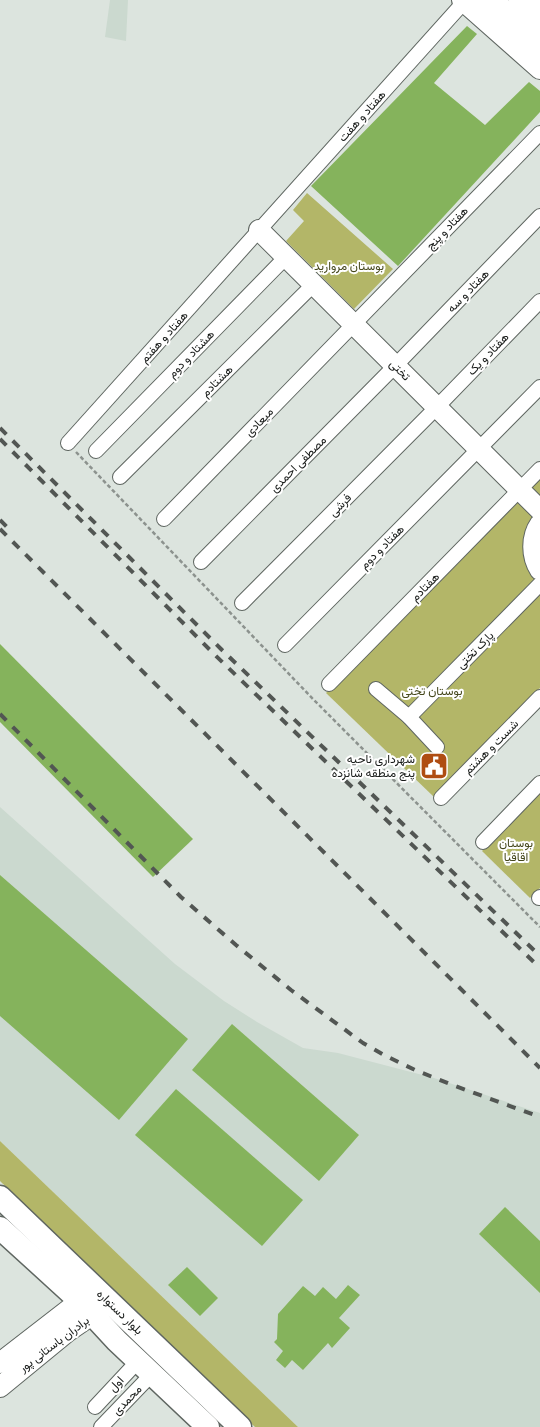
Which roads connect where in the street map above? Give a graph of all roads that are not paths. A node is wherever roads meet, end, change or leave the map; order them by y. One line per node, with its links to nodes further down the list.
1 (522, 0): 3 (highway)
2 (472, 1): 4 (highway); 5 (main road); 8 (street, هفتاد و هفت)
3 (540, 16)
4 (540, 46)
5 (540, 69)
6 (540, 133): 12 (street, هفتاد و پنج)
7 (540, 216): 13 (street, هفتاد و سه)
8 (260, 230): 9 (main road, تختی); 16 (street, هفتاد و هفتم)
9 (286, 257): 10 (main road, تختی); 18 (street, هشتاد و دوم)
10 (314, 284): 12 (main road, تختی); 20 (street, هشتادم)
11 (540, 301): 15 (street, هفتاد و یک)
12 (354, 324): 13 (main road, تختی); 23 (street, میعادی)
13 (395, 366): 15 (main road, تختی); 25 (street, مصطفی احمدی)
14 (540, 387): 17 (street, هفتاد و دوم)
15 (437, 407): 17 (main road, تختی); 28 (street, فرشی)
16 (68, 443)
17 (479, 449): 21 (main road, تختی); 29 (street, هفتاد و دوم)
18 (96, 451)
19 (540, 470): 21 (street, هفتادم)
20 (120, 477)
21 (520, 491): 22 (main road, تختی); 30 (street, هفتادم)
22 (540, 510)
23 (164, 519)
24 (540, 524): 26 (main road)
25 (201, 562)
26 (540, 570)
27 (540, 584): 33 (street, پارک تختی)
28 (242, 603)
29 (285, 645)
30 (329, 684)
31 (376, 689): 33 (street)
32 (540, 697): 36 (street, شست و هشتم)
33 (409, 717): 34 (street)
34 (437, 747)
35 (540, 783): 37 (street)
36 (441, 798)
37 (483, 842)
38 (0, 1197): 40 (main road, بلوار دستواره)
39 (0, 1230): 40 (main road, بلوار دستواره)
40 (95, 1302): 41 (main road, برادران باستانی پور); 42 (main road, بلوار دستواره); 43 (main road, برادران باستانی پور); 47 (main road, بلوار دستواره)
41 (0, 1362)
42 (145, 1367): 44 (street, اول); 45 (street, محمدی); 46 (main road, بلوار دستواره)
43 (0, 1387)
44 (95, 1407)
45 (101, 1427)
46 (208, 1427)
47 (240, 1427)

